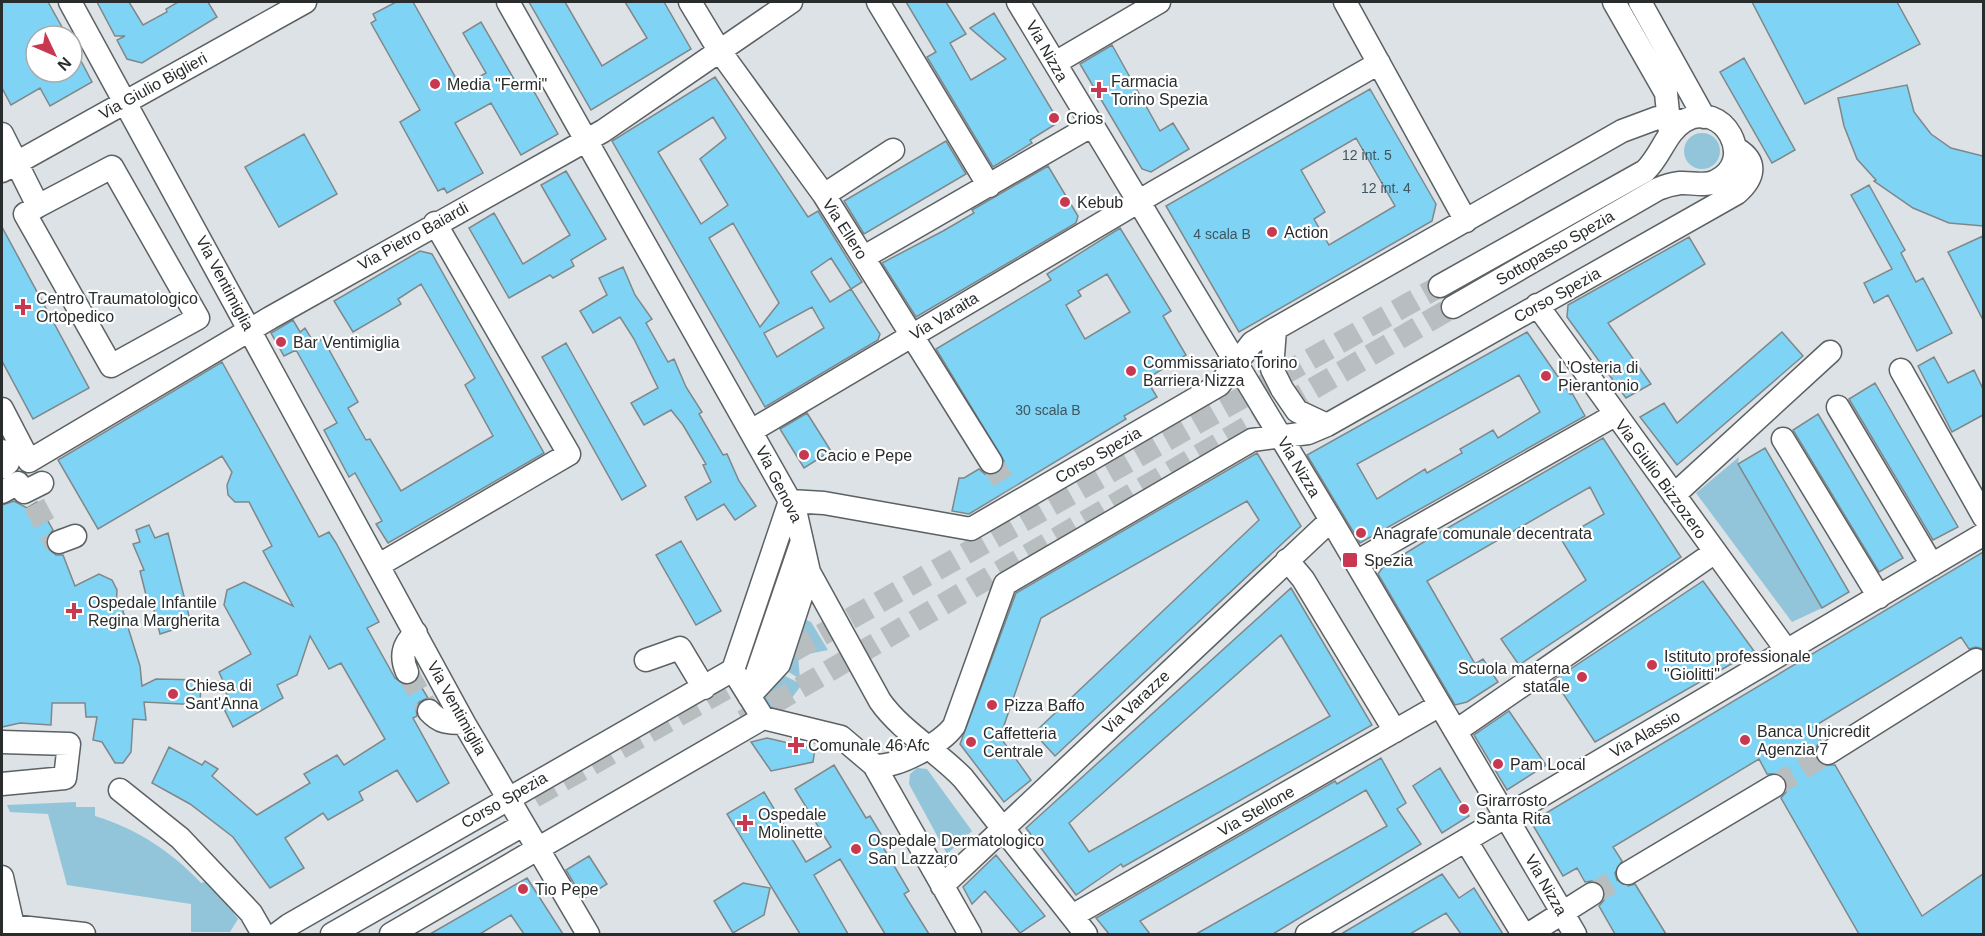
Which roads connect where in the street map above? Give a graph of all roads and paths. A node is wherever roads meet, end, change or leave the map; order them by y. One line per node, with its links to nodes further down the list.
1 (70, 2): 15 (street, Via Ventimiglia)
2 (305, 2): 15 (street, Via Giulio Biglieri)
3 (507, 2): 19 (street, Via Genova)
4 (690, 2): 12 (street, Via Ellero)
5 (791, 2): 12 (street, Via Pietro Baiardi)
6 (878, 2): 24 (street)
7 (1018, 2): 13 (street, Via Nizza)
8 (1159, 2): 13 (street)
9 (1345, 2): 14 (street)
10 (1614, 2): 16 (street)
11 (1640, 2): 16 (street)
12 (719, 50): 19 (street, Via Pietro Baiardi); 25 (street, Via Ellero)
13 (1055, 63): 17 (street, Via Nizza)
14 (1379, 63): 26 (street, Via Varaita); 28 (street)
15 (125, 101): 22 (street, Via Giulio Biglieri); 34 (street, Via Ventimiglia)
16 (1681, 123): 20 (street, Corso Spezia); 23 (street); 28 (street, Corso Spezia)
17 (1091, 126): 24 (street); 26 (street, Via Nizza)
18 (2, 134): 22 (street)
19 (586, 140): 29 (street, Via Pietro Baiardi); 44 (street, Via Genova)
20 (1737, 149): 23 (street); 32 (street, Corso Spezia)
21 (893, 150): 25 (street)
22 (8, 167): 27 (street)
23 (1652, 180): 31 (street, Sottopasso Spezia); 33 (street, Sottopasso Spezia)
24 (989, 186): 30 (street)
25 (824, 195): 30 (street, Via Ellero)
26 (1138, 201): 36 (street, Via Varaita); 38 (street, Via Nizza)
27 (38, 206): 27 (street)
28 (1466, 221): 35 (street, Corso Spezia)
29 (435, 223): 34 (street, Via Pietro Baiardi); 61 (street)
30 (864, 257): 36 (street, Via Ellero)
31 (1440, 286)
32 (1537, 305): 42 (street, Via Giulio Bizzozero); 43 (street, Corso Spezia)
33 (1453, 307)
34 (249, 330): 41 (street, Via Pietro Baiardi); 61 (street, Via Ventimiglia)
35 (1275, 330): 38 (street, Corso Spezia); 43 (street)
36 (912, 334): 44 (street, Via Varaita); 48 (street, Via Ellero)
37 (1830, 352): 52 (street)
38 (1237, 364): 45 (street, Via Nizza); 53 (street, Corso Spezia)
39 (1901, 370): 54 (street)
40 (1838, 407): 62 (street)
41 (2, 408)
42 (1615, 415): 52 (street, Via Giulio Bizzozero); 60 (street)
43 (1327, 425): 45 (street, Corso Spezia)
44 (751, 431): 53 (street, Via Genova)
45 (1281, 438): 55 (street, Via Nizza); 80 (street, Corso Spezia)
46 (1783, 439): 64 (street)
47 (2, 451): 49 (street)
48 (991, 462)
49 (2, 467)
50 (2, 492): 51 (street)
51 (40, 492)
52 (1674, 495): 58 (street, Via Giulio Bizzozero)
53 (790, 501): 57 (street, Via Genova); 69 (street)
54 (1983, 517)
55 (1331, 520): 59 (street, Via Varazze); 60 (street, Via Nizza)
56 (1983, 534): 62 (street, Via Alassio)
57 (803, 540): 63 (street, Via Genova); 72 (street)
58 (1715, 552): 66 (street, Via Giulio Bizzozero); 78 (street)
59 (1287, 560): 77 (street); 89 (street, Via Varazze)
60 (1356, 562): 73 (street, Via Nizza)
61 (379, 565): 65 (street, Via Ventimiglia)
62 (1932, 565): 64 (street, Via Alassio)
63 (809, 572): 72 (street); 80 (street, Via Genova)
64 (1879, 597): 66 (street, Via Alassio)
65 (416, 633): 70 (street); 76 (street, Via Ventimiglia)
66 (1787, 651): 87 (street, Via Alassio)
67 (646, 660): 71 (street)
68 (1976, 660): 81 (street)
69 (733, 670): 71 (street, Corso Spezia); 72 (street)
70 (407, 672)
71 (704, 688): 86 (street, Corso Spezia)
72 (749, 696): 75 (street)
73 (1440, 705): 77 (street, Via Stellone); 78 (street, Via Nizza)
74 (429, 711): 76 (street)
75 (763, 718): 82 (street); 91 (street)
76 (464, 723): 86 (street, Via Ventimiglia)
77 (1395, 731): 97 (street, Via Stellone)
78 (1456, 731): 87 (street, Via Nizza)
79 (2, 742): 83 (street)
80 (928, 745): 82 (street); 89 (street, Via Genova)
81 (1828, 753)
82 (874, 765): 94 (street)
83 (2, 784)
84 (1774, 786): 92 (street)
85 (120, 790): 100 (street)
86 (507, 798): 88 (street, Via Ventimiglia); 101 (street, Corso Spezia)
87 (1506, 816): 90 (street, Via Alassio); 96 (street, Via Nizza)
88 (523, 825): 91 (street, Via Ventimiglia); 102 (street, Corso Spezia)
89 (1003, 828): 94 (street, Via Varazze); 97 (street, Via Genova)
90 (1466, 841): 107 (street, Via Alassio); 108 (street)
91 (537, 849): 103 (street); 104 (street, Via Ventimiglia)
92 (1628, 873)
93 (2, 877): 98 (street)
94 (942, 885): 105 (street)
95 (1592, 894): 96 (street)
96 (1562, 912): 109 (street); 110 (street, Via Nizza)
97 (1072, 916): 106 (street, Via Genova)
98 (7, 926): 99 (street)
99 (84, 934)
100 (263, 934)
101 (277, 934)
102 (332, 934)
103 (391, 934)
104 (588, 934)
105 (970, 934)
106 (1086, 934)
107 (1307, 934)
108 (1523, 934)
109 (1529, 934)
110 (1575, 934)

